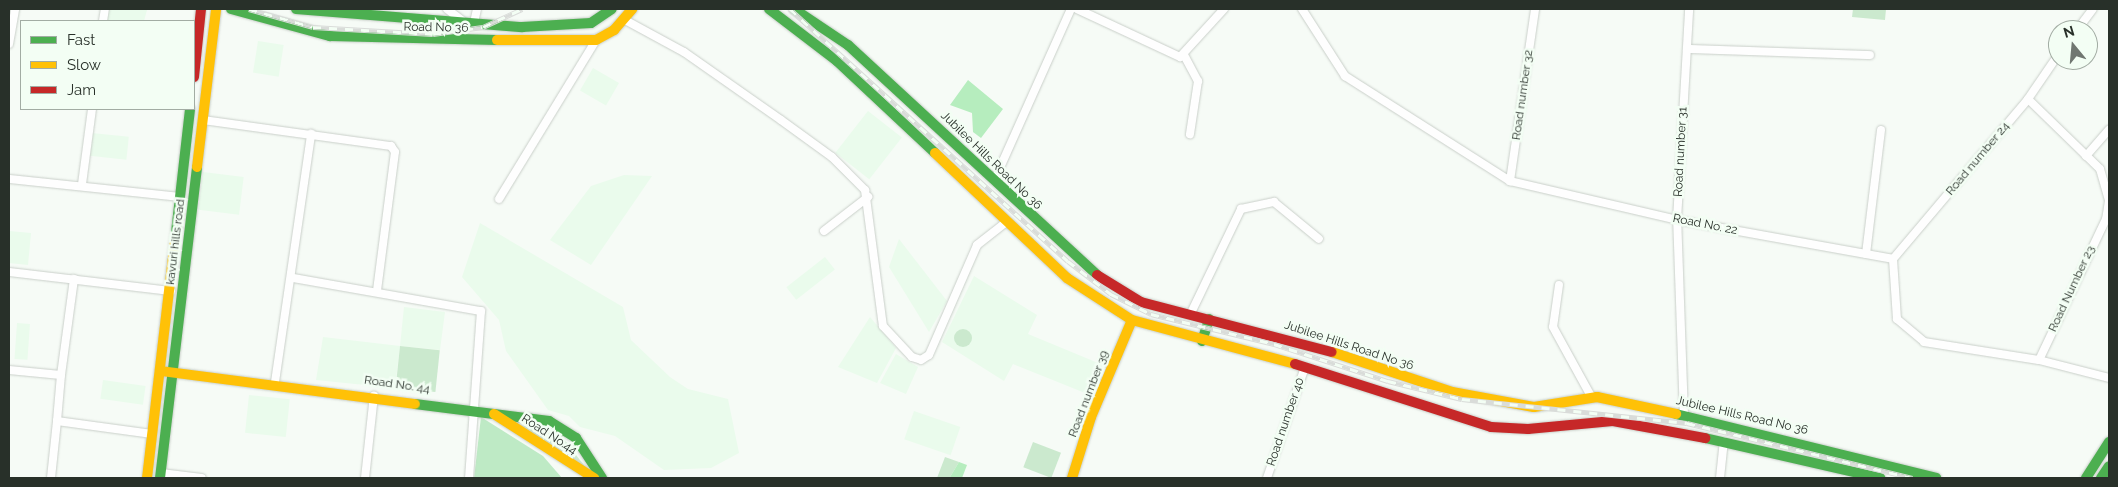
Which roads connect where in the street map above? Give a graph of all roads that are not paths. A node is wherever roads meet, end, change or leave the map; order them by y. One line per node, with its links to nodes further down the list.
1 (15, 9): 27 (street)
2 (201, 9): 23 (main road)
3 (216, 9): 24 (main road, kavuri hills road)
4 (232, 9): 25 (main road, Road No 36)
5 (447, 9): 22 (street)
6 (478, 9): 22 (street)
7 (612, 9): 22 (main road, Road No 36)
8 (632, 9): 20 (main road)
9 (769, 9): 50 (main road)
10 (794, 9): 43 (main road, Jubilee Hills Road No 36)
11 (1071, 9): 43 (street)
12 (1077, 9): 30 (street)
13 (1224, 9): 30 (street)
14 (1302, 9): 44 (street, Road No. 22)
15 (1535, 9): 44 (street, Road number 32)
16 (1689, 9): 28 (street, Road number 31)
17 (2093, 9): 21 (street)
18 (302, 10): 19 (main road, Road No 36)
19 (359, 17): 22 (main road, Road No 36); 25 (main road)
20 (625, 20): 26 (main road); 47 (street)
21 (2085, 20)
22 (469, 22)
23 (199, 32): 24 (main road); 31 (main road)
24 (212, 33): 36 (main road, kavuri hills road)
25 (356, 38): 26 (main road, Road No 36)
26 (596, 40): 48 (street)
27 (9, 44)
28 (1688, 49): 29 (street); 49 (street, Road number 31)
29 (1870, 55)
30 (1184, 56): 40 (street)
31 (195, 69)
32 (2048, 70): 33 (street, Road number 24)
33 (2028, 99): 41 (street, Road Number 23); 54 (street, Road number 24)
34 (92, 110): 45 (street)
35 (190, 110): 46 (main road, kavuri hills road)
36 (203, 120): 39 (street); 69 (main road, kavuri hills road)
37 (1881, 130): 53 (street)
38 (2109, 130): 41 (street)
39 (311, 134): 56 (street); 59 (street)
40 (1190, 134)
41 (2086, 156): 65 (street, Road Number 23)
42 (9, 179): 45 (street)
43 (994, 181): 61 (main road, Jubilee Hills Road No 36)
44 (1510, 181): 49 (street, Road No. 22)
45 (82, 184): 46 (street)
46 (181, 197): 60 (main road, kavuri hills road)
47 (868, 197): 50 (street); 51 (street)
48 (499, 199)
49 (1677, 220): 53 (street, Road No. 22); 77 (street, Road number 31)
50 (1006, 222): 63 (main road)
51 (824, 231)
52 (1319, 239): 61 (street)
53 (1866, 254): 54 (street, Road No. 22)
54 (1893, 259): 65 (street)
55 (9, 272): 57 (street, kavuri hills road)
56 (292, 278): 59 (street); 72 (street)
57 (74, 279): 60 (street, kavuri hills road); 70 (street)
58 (1559, 285): 74 (street)
59 (377, 290): 75 (street)
60 (171, 291): 68 (main road, kavuri hills road)
61 (1190, 315): 62 (main road, Jubilee Hills Road No 36)
62 (1209, 319): 64 (main road); 74 (main road, Jubilee Hills Road No 36)
63 (1132, 320): 64 (main road); 94 (main road, Road number 39)
64 (1202, 341): 66 (main road)
65 (2039, 360): 71 (street)
66 (1305, 367): 80 (main road); 95 (street, Road number 40)
67 (9, 370): 70 (street)
68 (161, 371): 69 (main road, Road No. 44); 79 (main road, kavuri hills road)
69 (173, 372): 72 (main road, Road No. 44); 86 (main road, kavuri hills road)
70 (61, 375): 78 (street)
71 (2109, 378)
72 (275, 382): 73 (main road, Road No. 44)
73 (374, 395): 75 (main road, Road No. 44); 90 (street)
74 (1592, 398): 77 (main road, Jubilee Hills Road No 36)
75 (477, 409): 76 (main road, Road No. 44); 91 (street)
76 (491, 412): 92 (main road, Road No.44); 93 (main road, Road No. 44)
77 (1684, 416): 82 (main road, Jubilee Hills Road No 36)
78 (57, 421): 79 (street); 87 (street)
79 (152, 434): 88 (main road, kavuri hills road)
80 (1724, 441): 83 (main road); 96 (street)
81 (2109, 442): 99 (main road)
82 (1805, 443): 83 (main road); 98 (main road, Jubilee Hills Road No 36)
83 (1800, 460): 85 (main road)
84 (2109, 466): 100 (main road)
85 (1839, 473): 97 (main road)
86 (161, 476): 89 (street)
87 (51, 478)
88 (147, 478)
89 (202, 478)
90 (365, 478)
91 (469, 478)
92 (594, 478)
93 (602, 478)
94 (1072, 478)
95 (1267, 478)
96 (1720, 478)
97 (1880, 478)
98 (1936, 478)
99 (2086, 478)
100 (2101, 478)

